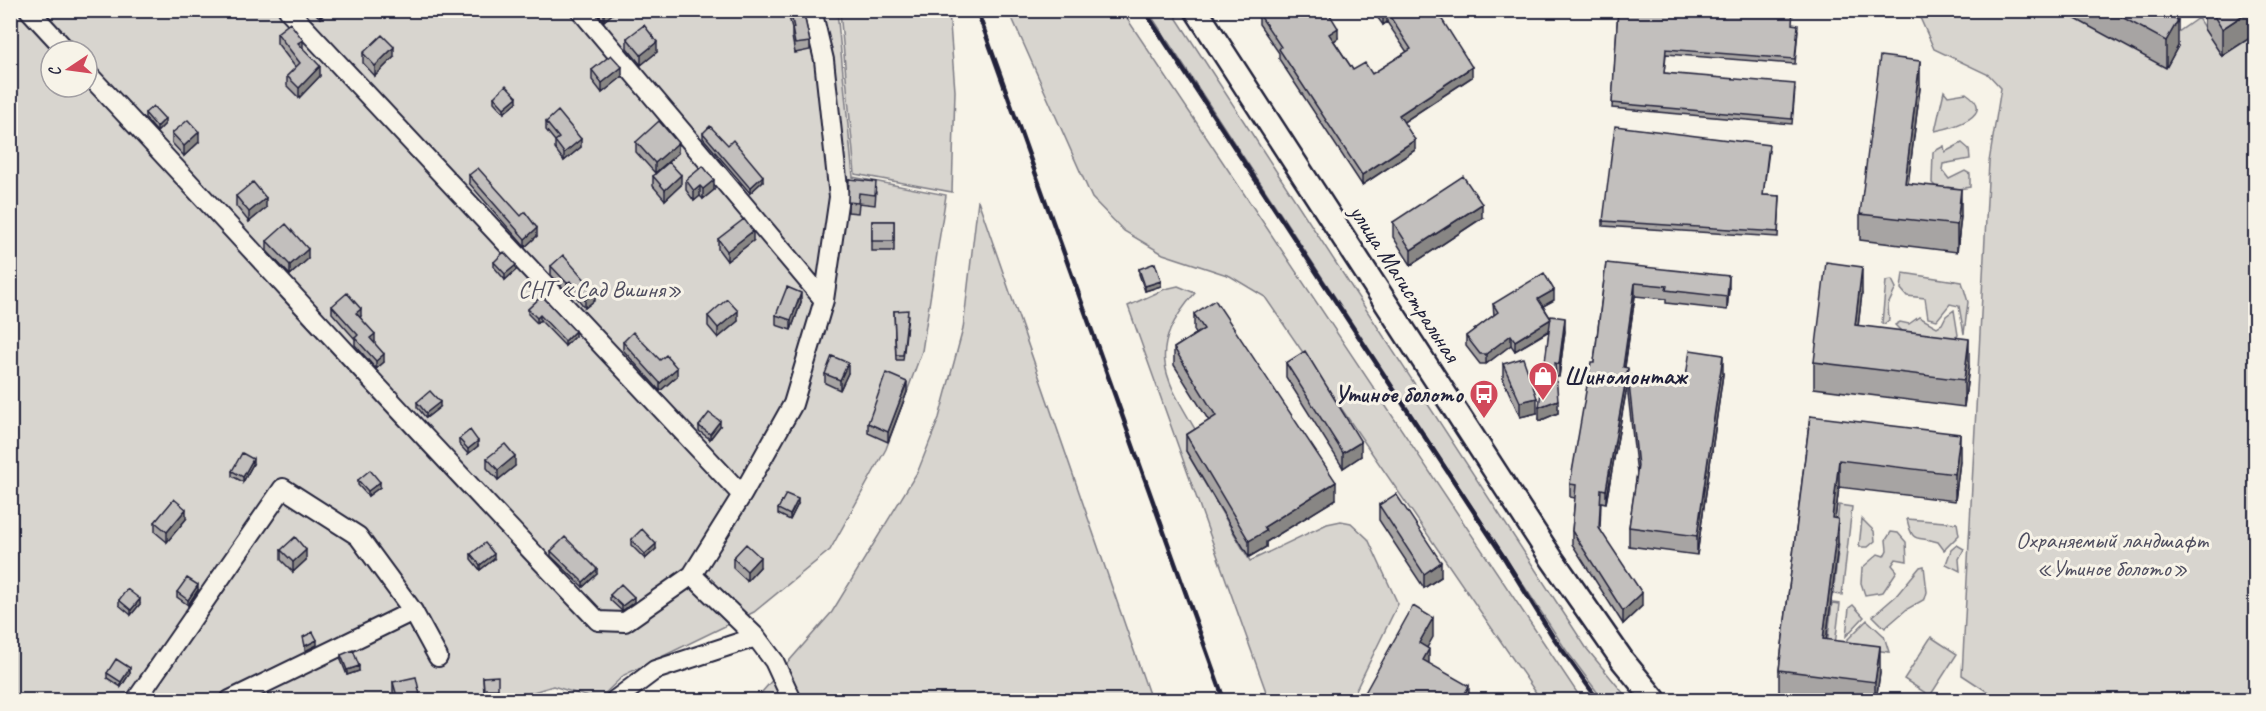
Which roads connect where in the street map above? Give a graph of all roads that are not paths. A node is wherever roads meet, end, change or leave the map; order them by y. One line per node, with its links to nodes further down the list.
1 (29, 10): 6 (street)
2 (288, 10): 9 (street)
3 (580, 10): 8 (street)
4 (812, 10): 8 (street)
5 (1196, 10): 18 (main road, улица Магистральная)
6 (56, 39)
7 (99, 86): 10 (street)
8 (824, 300): 9 (street)
9 (742, 495): 10 (street)
10 (692, 575): 12 (street)
11 (413, 611): 13 (street); 14 (street); 15 (street)
12 (756, 637): 16 (street); 17 (street)
13 (438, 657)
14 (136, 700)
15 (230, 700)
16 (615, 700)
17 (792, 700)
18 (1655, 700)

